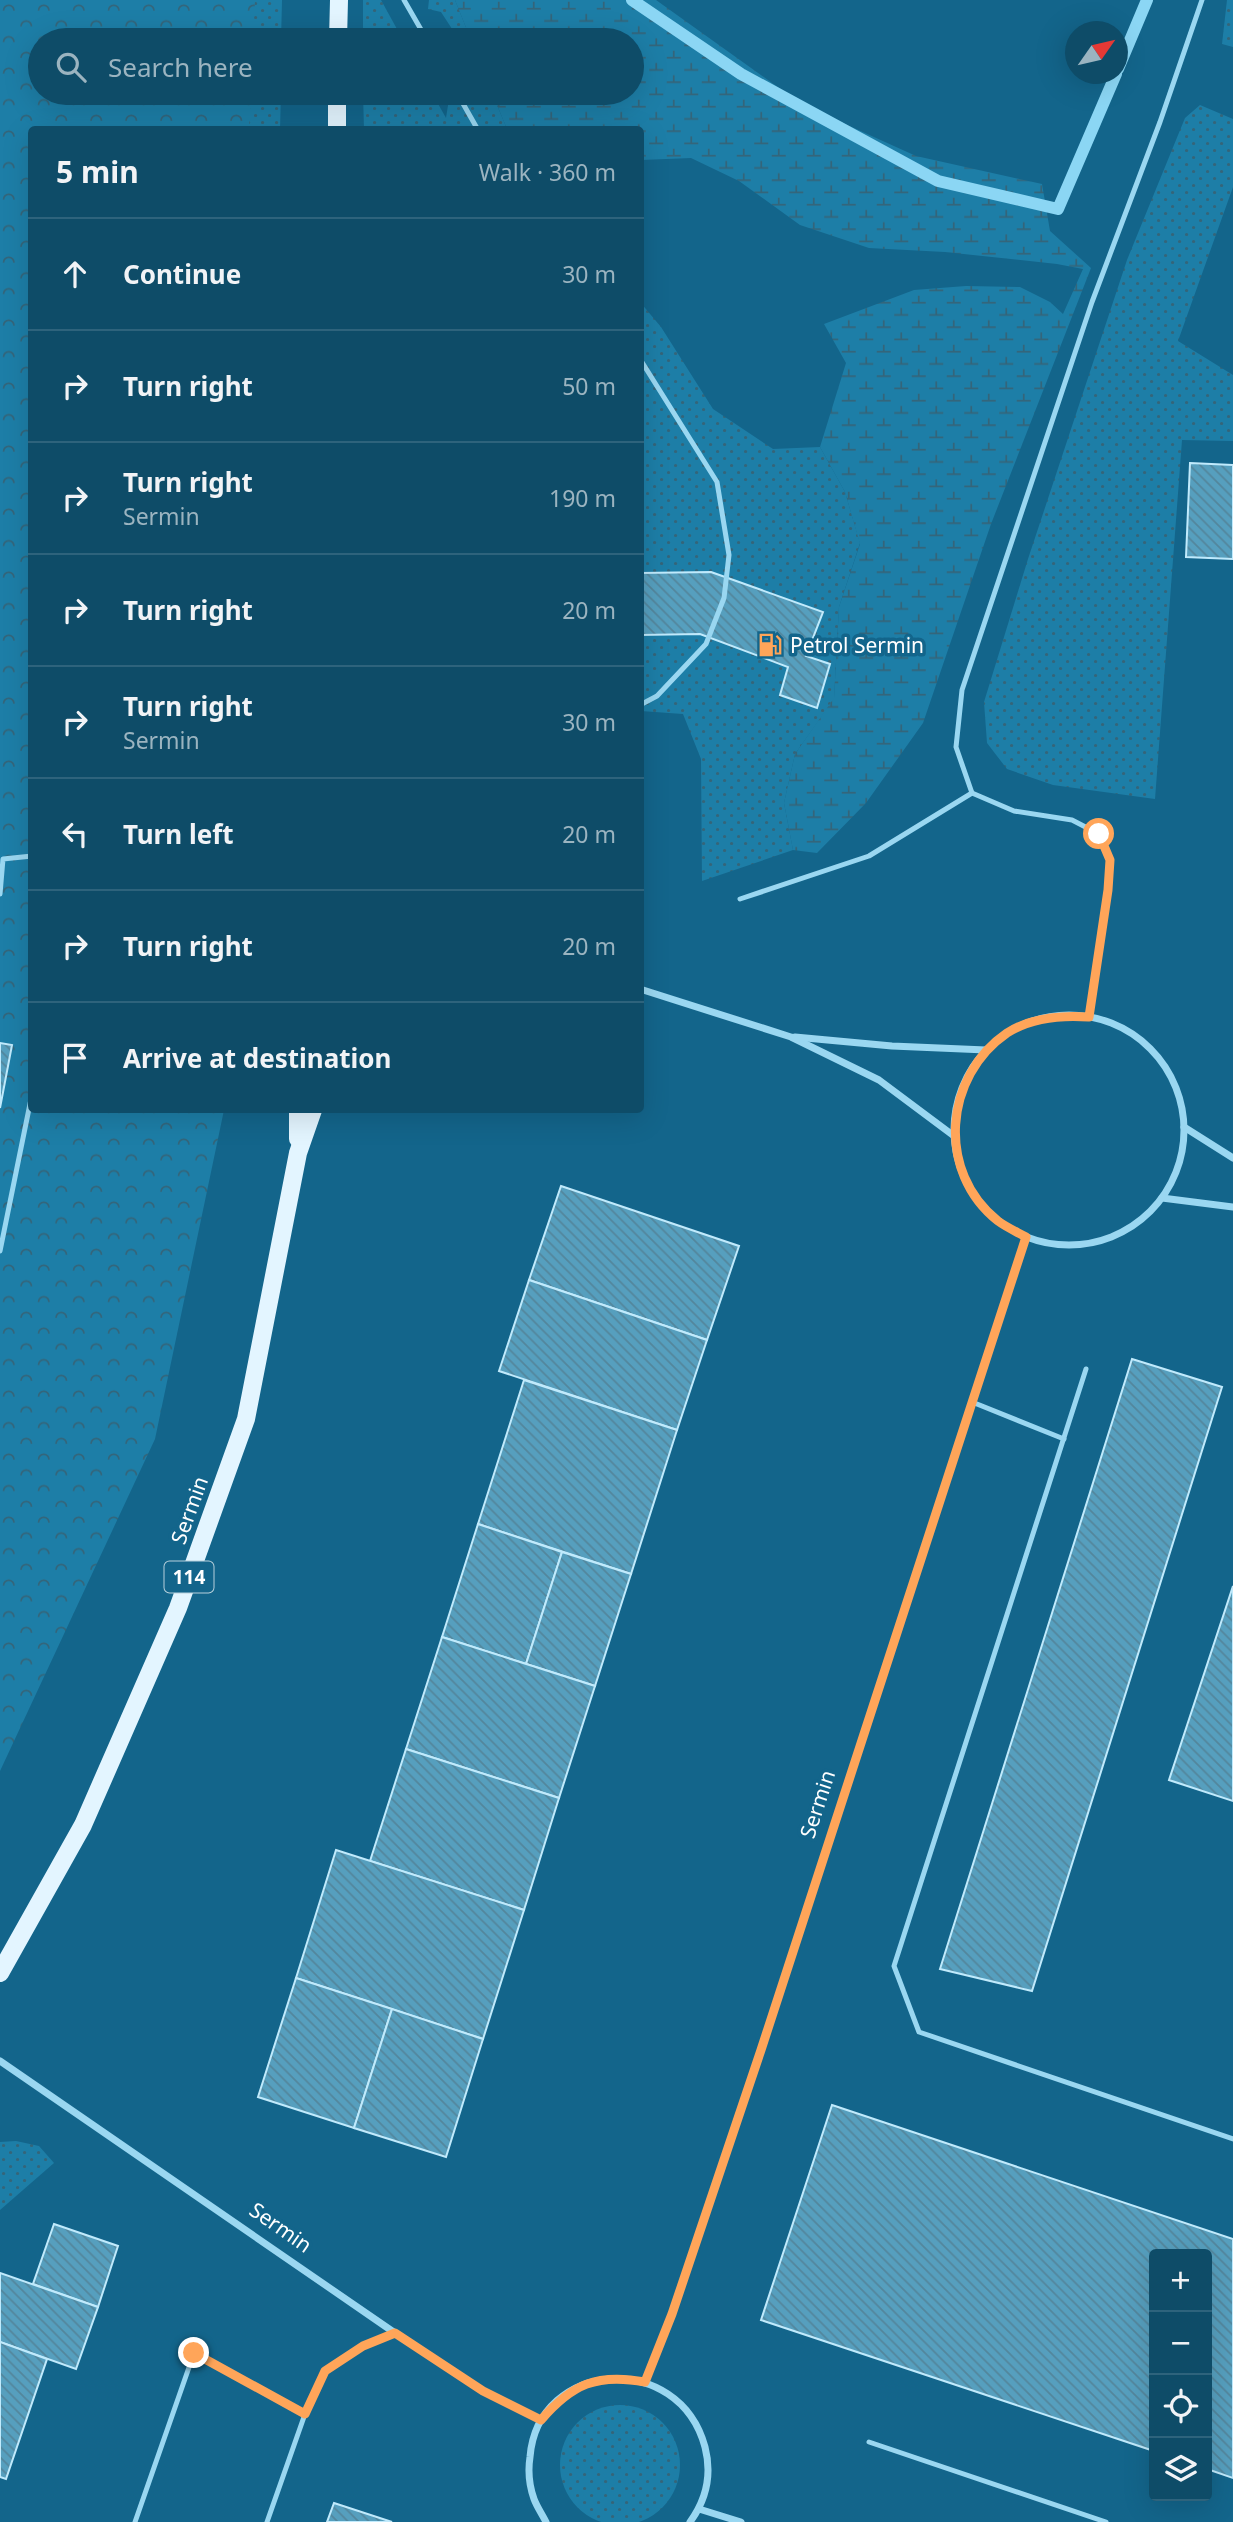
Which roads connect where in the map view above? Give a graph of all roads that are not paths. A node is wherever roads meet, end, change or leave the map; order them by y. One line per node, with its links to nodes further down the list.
1 (338, 0): 4 (main road)
2 (404, 0): 5 (lane)
3 (1202, 0): 12 (lane)
4 (338, 28)
5 (420, 28)
6 (337, 105): 8 (main road)
7 (464, 105): 9 (lane)
8 (337, 126)
9 (476, 126)
10 (644, 365): 11 (lane)
11 (644, 703)
12 (972, 793): 15 (lane); 17 (lane)
13 (28, 855): 14 (lane)
14 (0, 894)
15 (740, 899)
16 (644, 990): 18 (street)
17 (1089, 1017): 19 (street); 23 (street)
18 (791, 1037): 19 (street); 24 (street)
19 (986, 1050): 24 (street)
20 (28, 1113): 30 (lane)
21 (298, 1113): 25 (main road, Sermin / 114)
22 (312, 1113): 25 (main road, Sermin / 114)
23 (1184, 1128): 26 (street); 27 (street)
24 (954, 1136): 29 (street)
25 (298, 1153): 34 (main road, Sermin / 114)
26 (1233, 1158)
27 (1162, 1198): 28 (street); 29 (street)
28 (1233, 1207)
29 (1026, 1237): 32 (street, Sermin)
30 (0, 1251)
31 (1087, 1369): 33 (lane)
32 (972, 1402): 33 (lane); 38 (street, Sermin)
33 (1064, 1439): 36 (lane)
34 (0, 1973)
35 (0, 2061): 37 (street, Sermin)
36 (1233, 2139)
37 (395, 2333): 39 (lane); 40 (street, Sermin)
38 (645, 2382): 40 (street); 42 (street)
39 (305, 2414): 43 (lane); 44 (lane)
40 (541, 2420): 45 (street)
41 (869, 2442): 48 (lane)
42 (699, 2509): 46 (street); 47 (street)
43 (135, 2522)
44 (267, 2522)
45 (546, 2522)
46 (690, 2522)
47 (741, 2522)
48 (1106, 2522)

